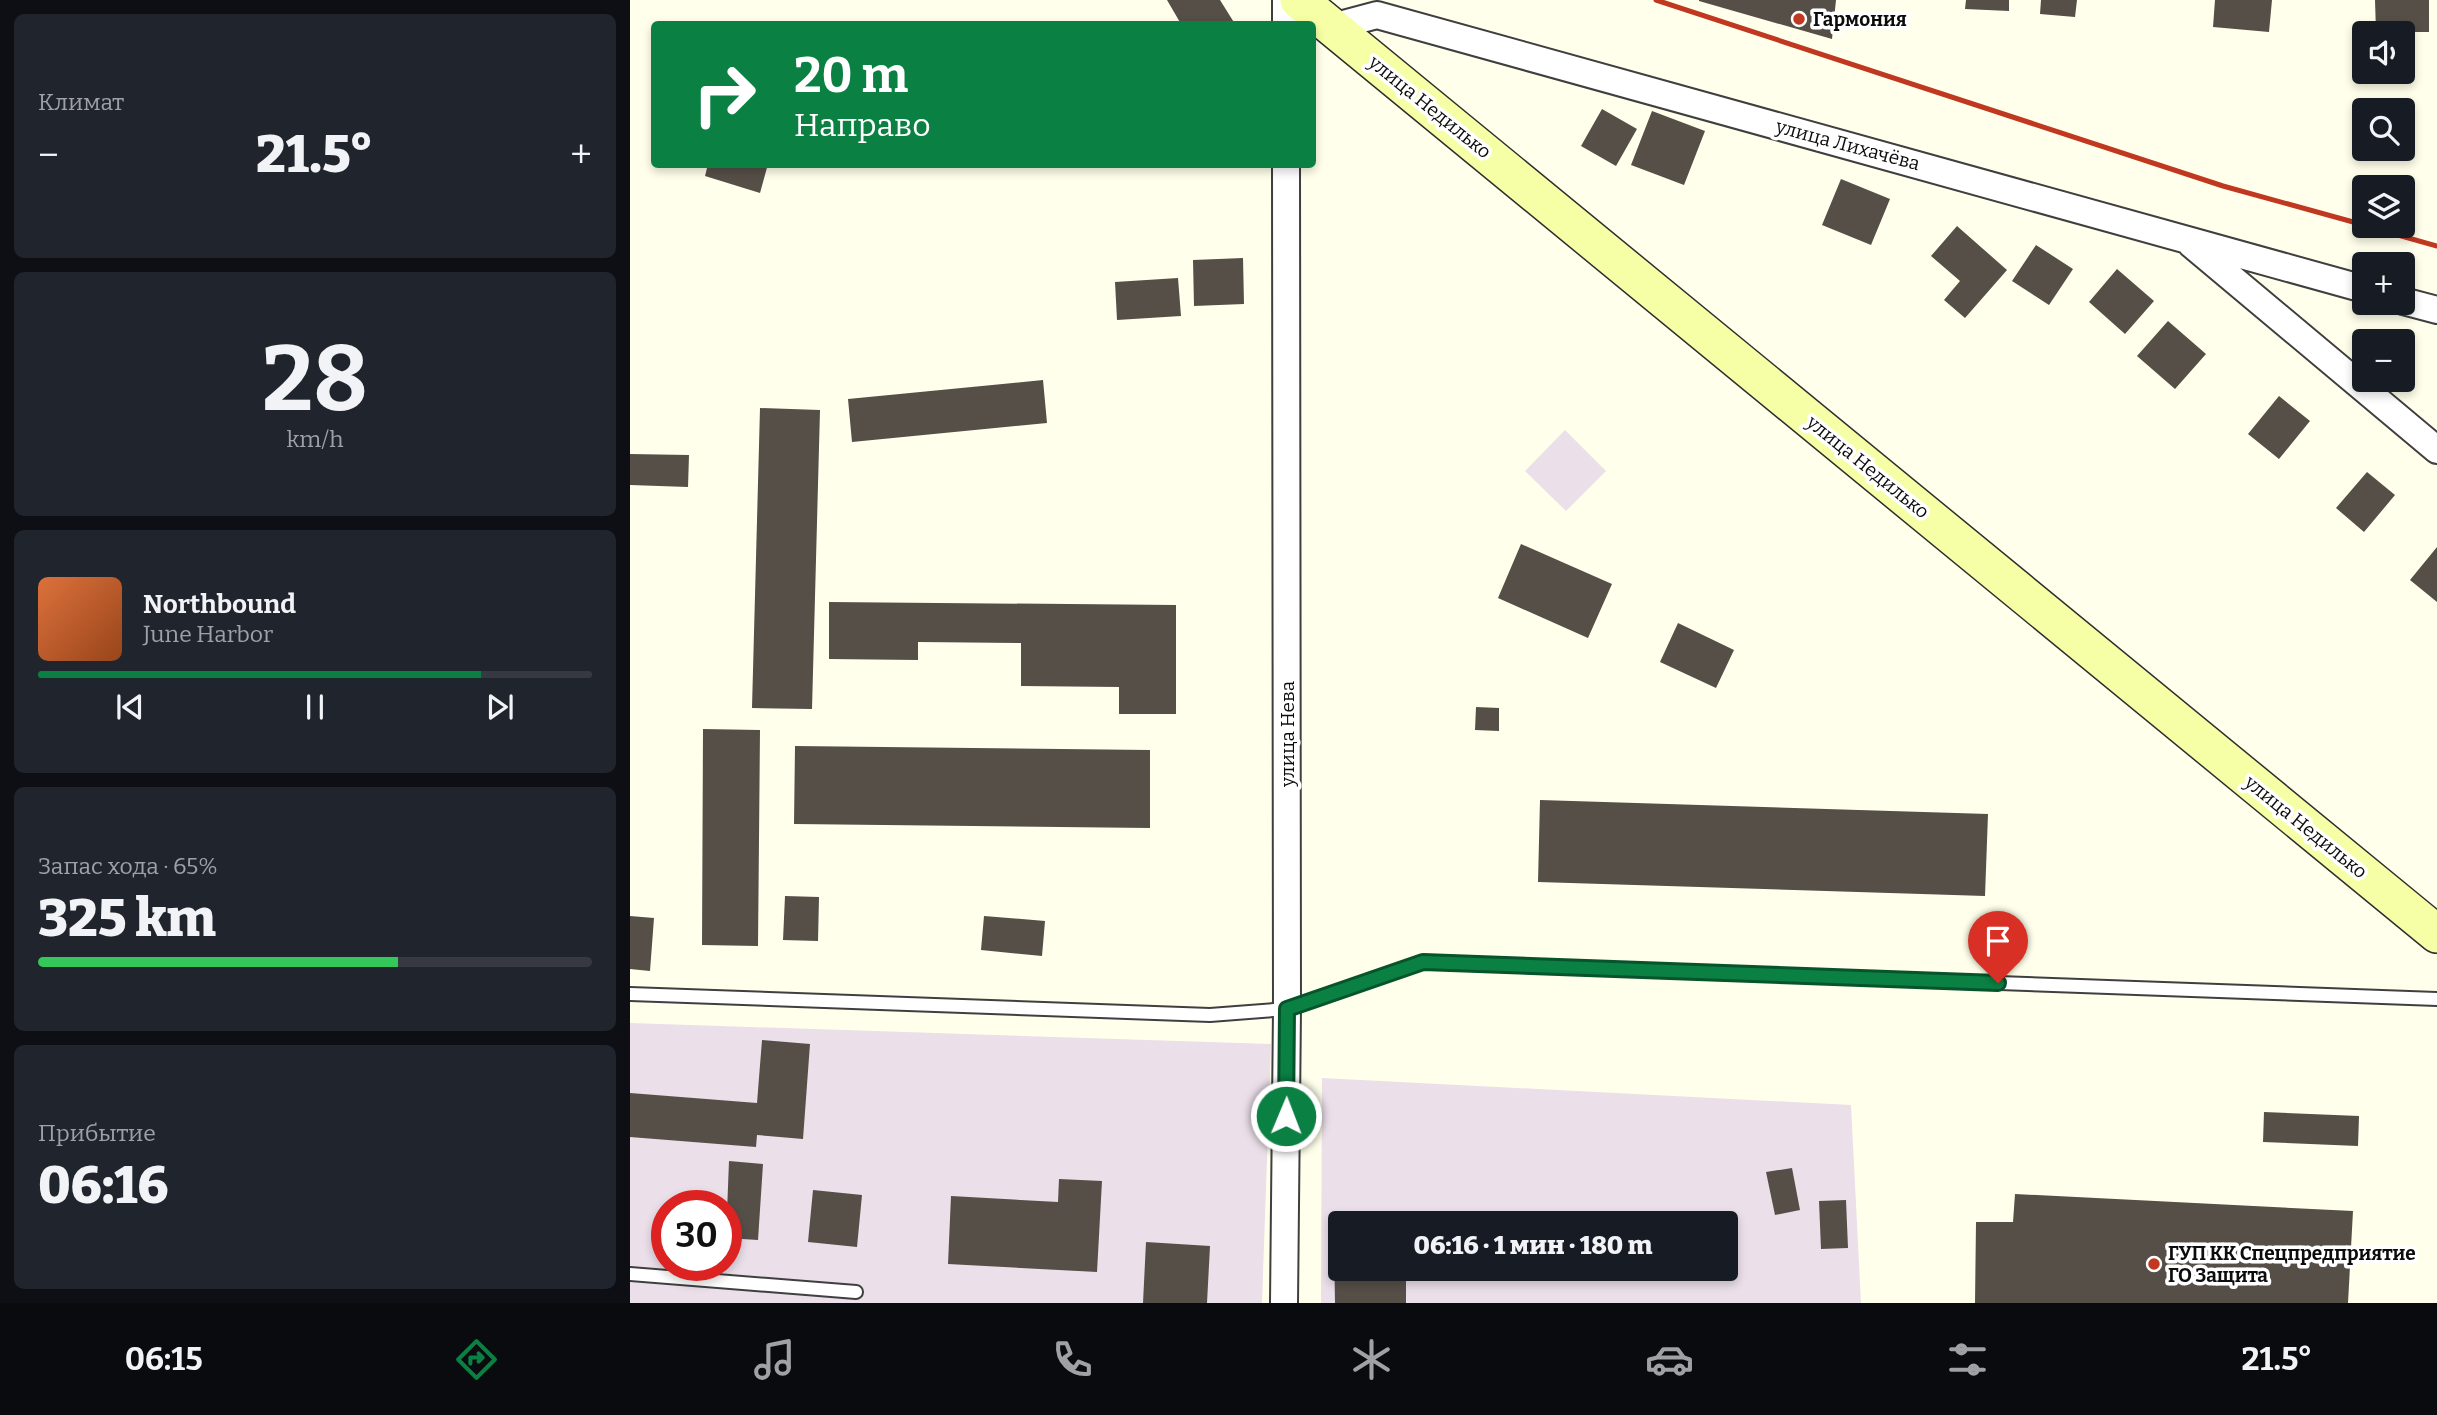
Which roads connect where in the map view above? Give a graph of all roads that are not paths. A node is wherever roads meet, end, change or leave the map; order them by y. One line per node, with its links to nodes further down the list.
1 (1286, 0): 3 (street)
2 (1299, 0): 4 (main road, улица Недилько)
3 (1286, 21)
4 (1332, 27): 6 (street, улица Лихачёва); 11 (main road, улица Недилько)
5 (1286, 168): 14 (street, улица Нева)
6 (2184, 238): 7 (street, улица Лихачёва); 10 (street)
7 (2352, 286)
8 (2415, 304): 9 (street)
9 (2437, 310)
10 (2437, 450)
11 (2437, 934)
12 (630, 994): 14 (lane)
13 (2437, 999): 14 (lane)
14 (1287, 1009): 17 (street, улица Нева)
15 (630, 1274): 16 (lane)
16 (856, 1293)
17 (1284, 1303)

